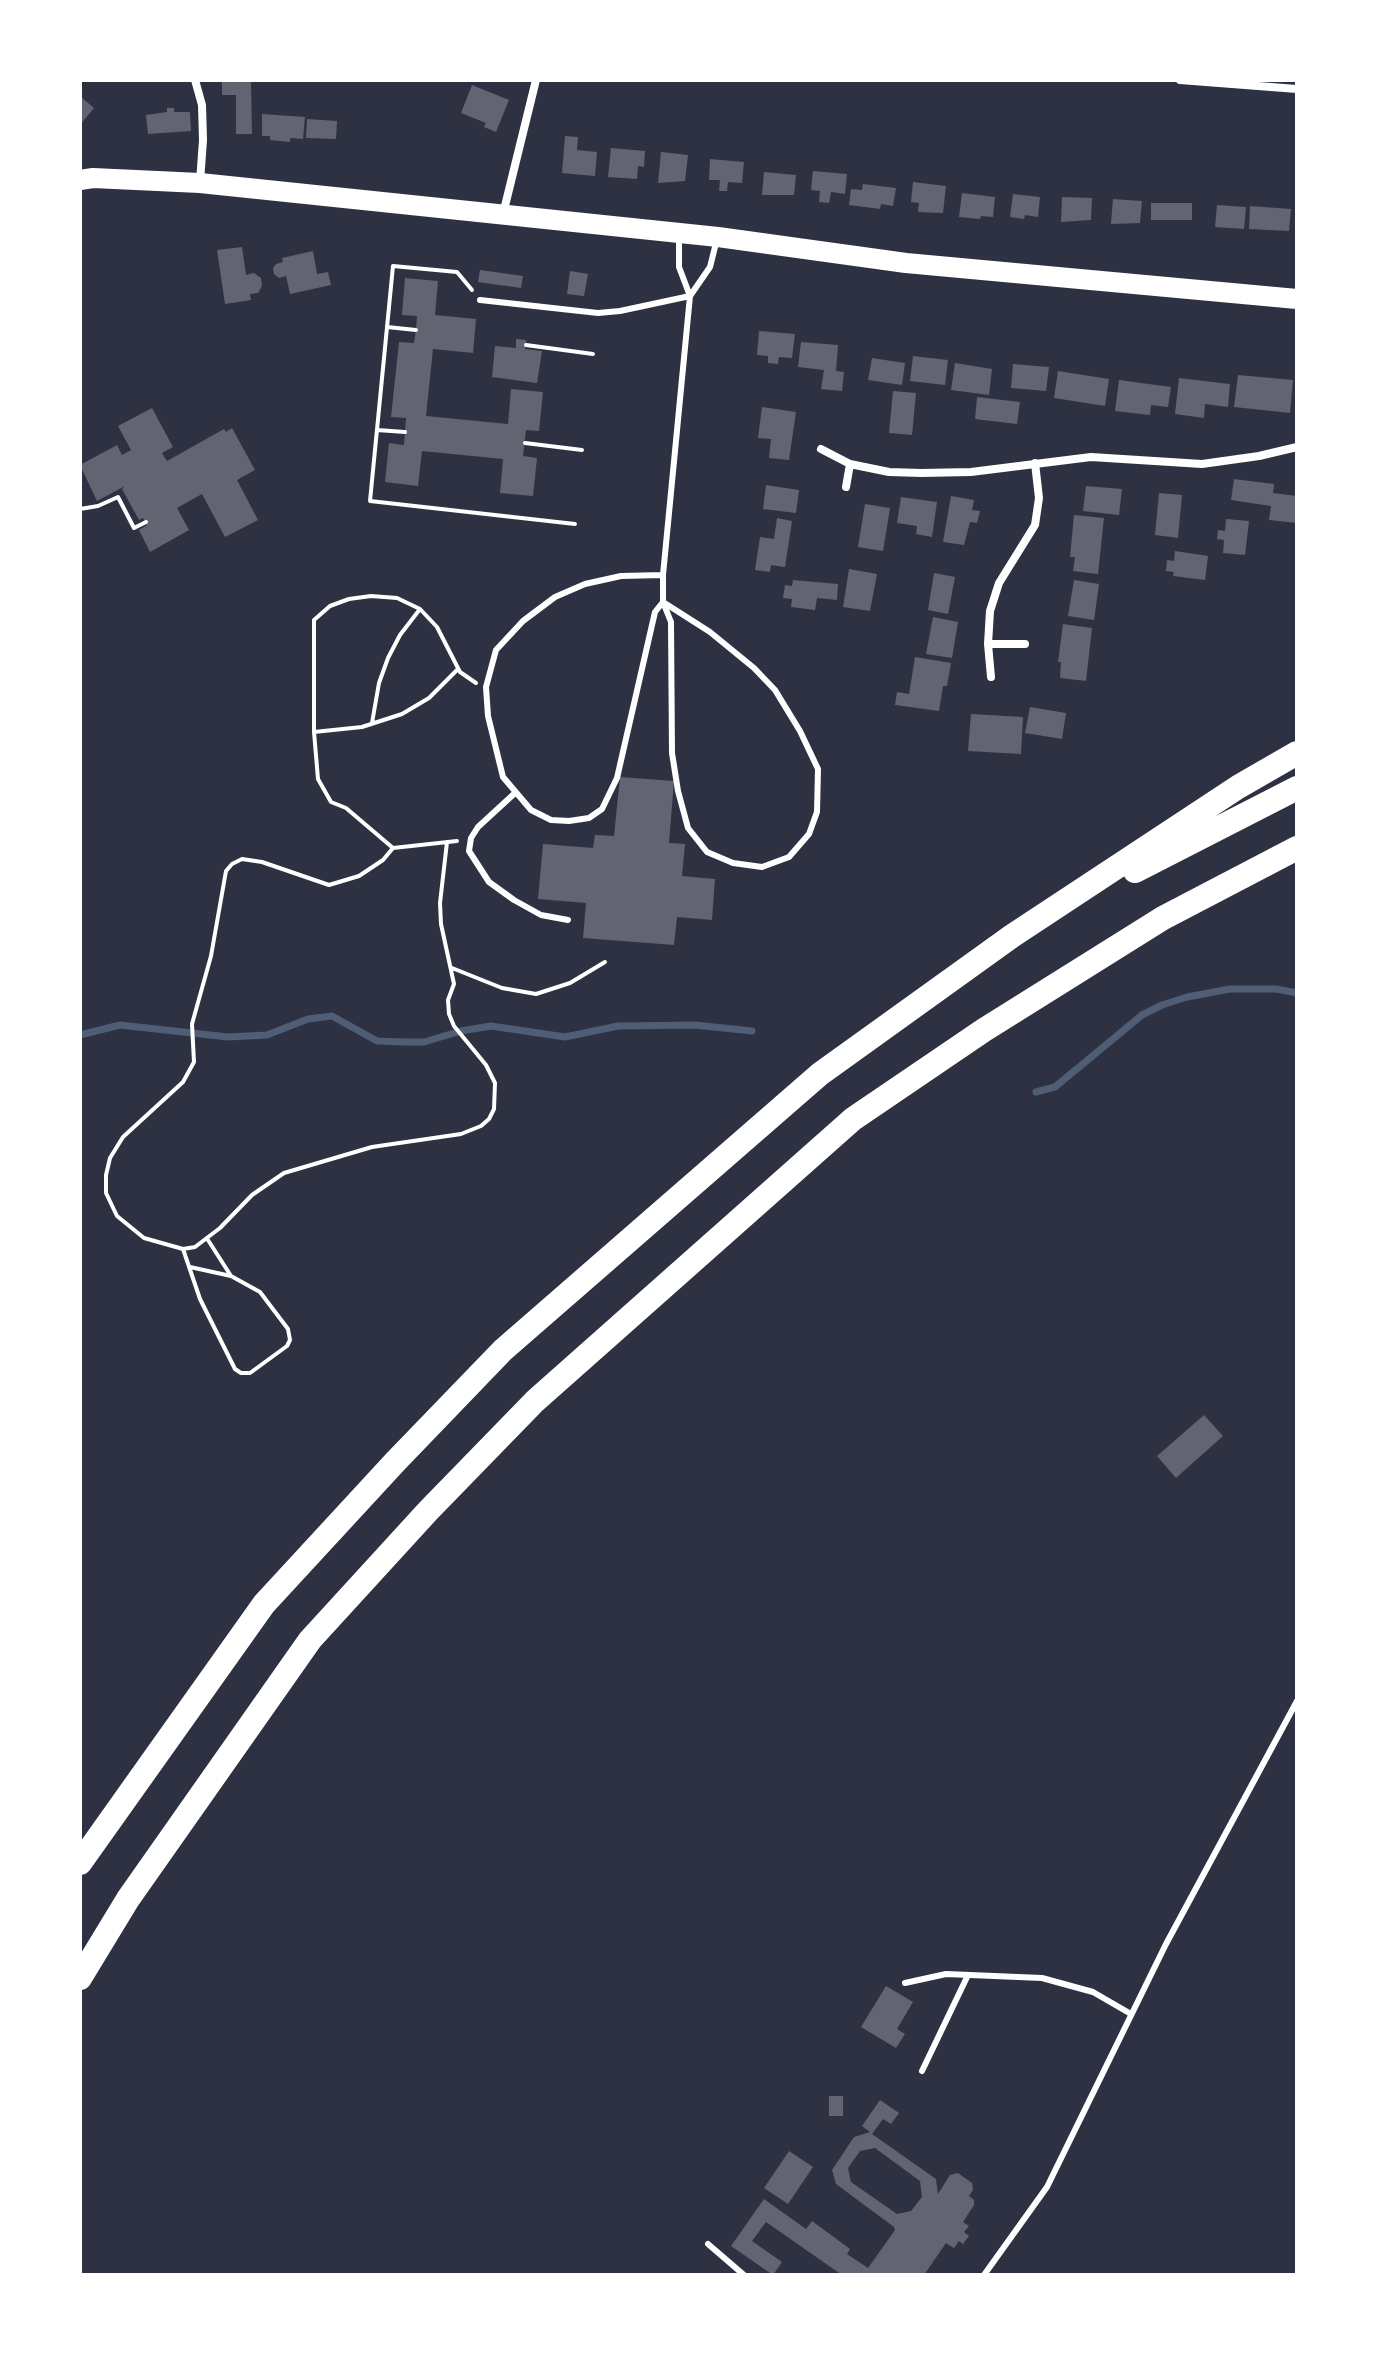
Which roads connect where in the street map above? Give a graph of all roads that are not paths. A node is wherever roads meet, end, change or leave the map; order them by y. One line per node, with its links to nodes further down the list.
1 (195, 80): 6 (street)
2 (536, 80): 7 (street)
3 (1180, 80): 4 (street)
4 (1297, 89)
5 (80, 180): 6 (main road)
6 (200, 183): 7 (main road)
7 (503, 215): 8 (main road)
8 (678, 233): 9 (main road); 10 (lane)
9 (718, 237): 10 (lane); 11 (main road)
10 (690, 296): 12 (lane); 18 (lane)
11 (1297, 299)
12 (480, 300)
13 (1297, 447): 15 (street)
14 (821, 449): 16 (street)
15 (1035, 463): 16 (street); 20 (street)
16 (850, 464): 17 (street)
17 (846, 487)
18 (663, 575): 19 (lane); 25 (lane)
19 (663, 602): 19 (lane); 25 (lane)
20 (988, 644): 21 (street); 22 (street)
21 (1025, 644)
22 (991, 677)
23 (1297, 753): 28 (highway)
24 (1297, 788): 28 (highway)
25 (515, 793): 27 (lane)
26 (1297, 848): 32 (highway)
27 (568, 920)
28 (1012, 936): 30 (highway)
29 (1297, 1701): 34 (lane)
30 (80, 1863)
31 (968, 1975): 33 (lane); 34 (lane); 35 (lane)
32 (80, 1978)
33 (905, 1983)
34 (1131, 2014): 38 (lane)
35 (922, 2071)
36 (708, 2244): 37 (lane)
37 (744, 2275)
38 (984, 2275)

